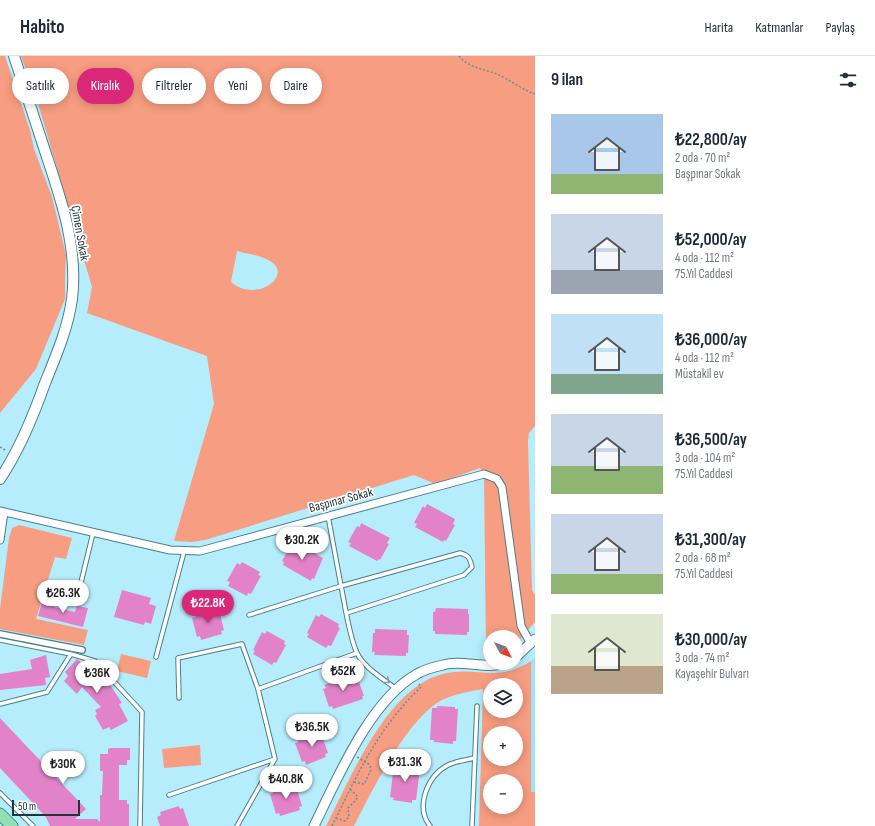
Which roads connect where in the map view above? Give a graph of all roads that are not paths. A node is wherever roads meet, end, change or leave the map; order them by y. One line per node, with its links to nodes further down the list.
1 (14, 56): 2 (main road, Çimen Sokak)
2 (0, 479)
3 (2, 511): 5 (street, Başpınar Sokak); 6 (street)
4 (328, 516): 7 (street, Başpınar Sokak); 8 (lane); 14 (street, Başpınar Sokak)
5 (94, 533): 7 (street, Başpınar Sokak); 9 (lane)
6 (0, 540)
7 (184, 552): 19 (lane)
8 (341, 586): 10 (lane); 10 (lane); 11 (lane)
9 (76, 603)
10 (347, 613): 17 (lane)
11 (249, 615)
12 (0, 634): 15 (street)
13 (0, 640): 18 (lane)
14 (533, 641): 16 (street)
15 (82, 650)
16 (523, 650)
17 (357, 653): 21 (lane); 22 (lane, one-way to 22)
18 (71, 654): 24 (lane); 33 (lane)
19 (156, 657)
20 (483, 664): 22 (street)
21 (258, 689): 23 (lane); 27 (lane)
22 (397, 690): 35 (street)
23 (179, 698)
24 (0, 704)
25 (477, 706): 26 (lane)
26 (475, 758): 36 (lane); 37 (lane)
27 (275, 759): 29 (lane); 34 (lane)
28 (0, 793): 32 (lane)
29 (169, 795)
30 (0, 814): 31 (main road)
31 (12, 826)
32 (33, 826)
33 (140, 826)
34 (237, 826)
35 (314, 826)
36 (430, 826)
37 (472, 826)

